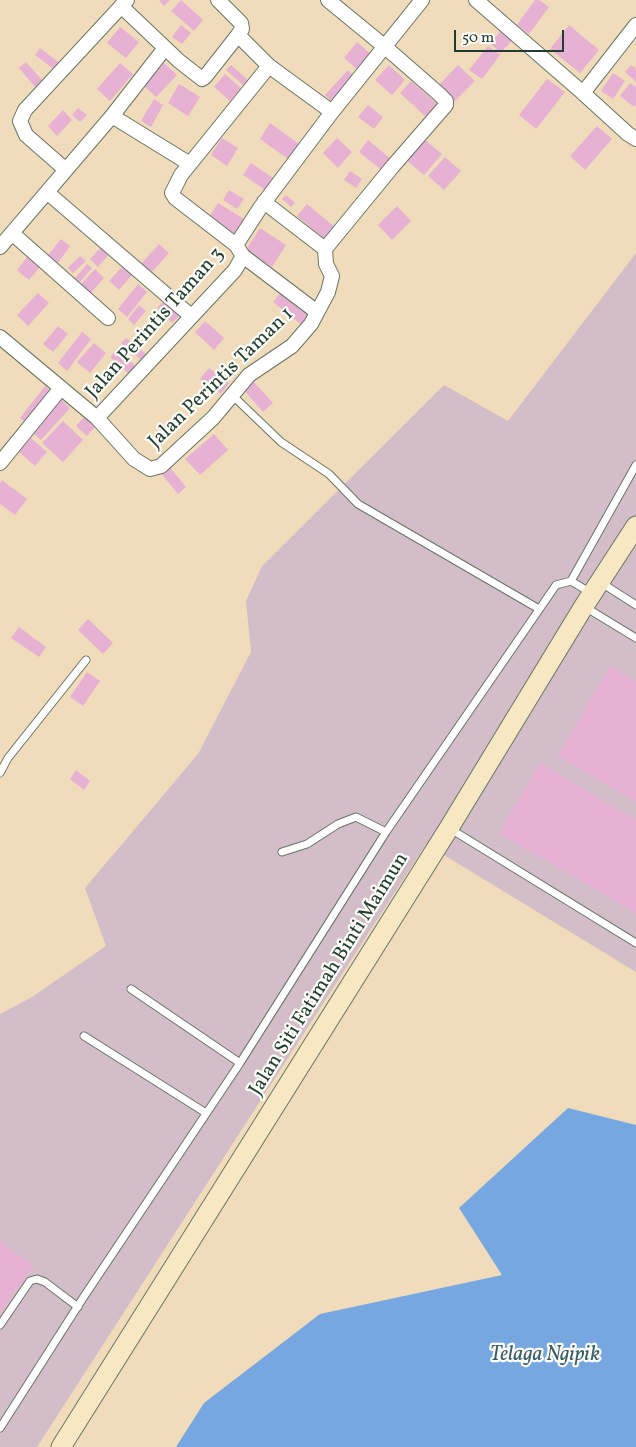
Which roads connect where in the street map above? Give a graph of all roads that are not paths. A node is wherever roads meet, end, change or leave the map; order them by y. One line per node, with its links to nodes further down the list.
1 (218, 0): 7 (street)
2 (328, 0): 8 (street)
3 (422, 0): 8 (street, Jalan Perintis Taman 3)
4 (476, 0): 11 (street)
5 (124, 3): 9 (street); 16 (street)
6 (636, 25): 11 (street)
7 (238, 36): 9 (street); 10 (street)
8 (384, 46): 12 (street, Jalan Perintis Taman 3); 21 (street)
9 (165, 48): 13 (street)
10 (269, 66): 12 (street); 15 (street)
11 (583, 93): 14 (street)
12 (332, 112): 18 (street, Jalan Perintis Taman 3)
13 (112, 116): 15 (street); 16 (street)
14 (636, 139)
15 (190, 164): 22 (street)
16 (66, 170): 17 (street)
17 (48, 193): 19 (street); 24 (street)
18 (264, 202): 21 (street); 22 (street, Jalan Perintis Taman 3)
19 (13, 234): 20 (street); 25 (street)
20 (0, 247)
21 (325, 249): 23 (street, Jalan Perintis Taman 1)
22 (240, 250): 23 (street); 24 (street, Jalan Perintis Taman 3)
23 (317, 312): 28 (street, Jalan Perintis Taman 1)
24 (191, 316): 29 (street, Jalan Perintis Taman 3)
25 (108, 318)
26 (0, 338): 27 (street)
27 (61, 388): 29 (street); 30 (street)
28 (232, 395): 29 (street, Jalan Perintis Taman 1); 36 (lane)
29 (97, 418)
30 (0, 463)
31 (636, 465): 33 (lane)
32 (636, 526): 34 (street, Jalan Siti Fatimah Binti Maimun)
33 (571, 581): 34 (lane); 36 (lane)
34 (592, 594): 35 (lane); 37 (lane); 40 (street, Jalan Siti Fatimah Binti Maimun)
35 (636, 604)
36 (539, 609): 41 (lane)
37 (636, 638)
38 (86, 660): 39 (lane)
39 (0, 773)
40 (449, 828): 43 (lane); 51 (street, Jalan Siti Fatimah Binti Maimun)
41 (386, 832): 42 (lane); 46 (lane)
42 (282, 852)
43 (636, 943)
44 (131, 989): 46 (lane)
45 (84, 1036): 47 (lane)
46 (240, 1063): 47 (lane)
47 (206, 1113): 48 (lane)
48 (78, 1306): 49 (lane); 50 (lane)
49 (0, 1325)
50 (0, 1428)
51 (61, 1447)

